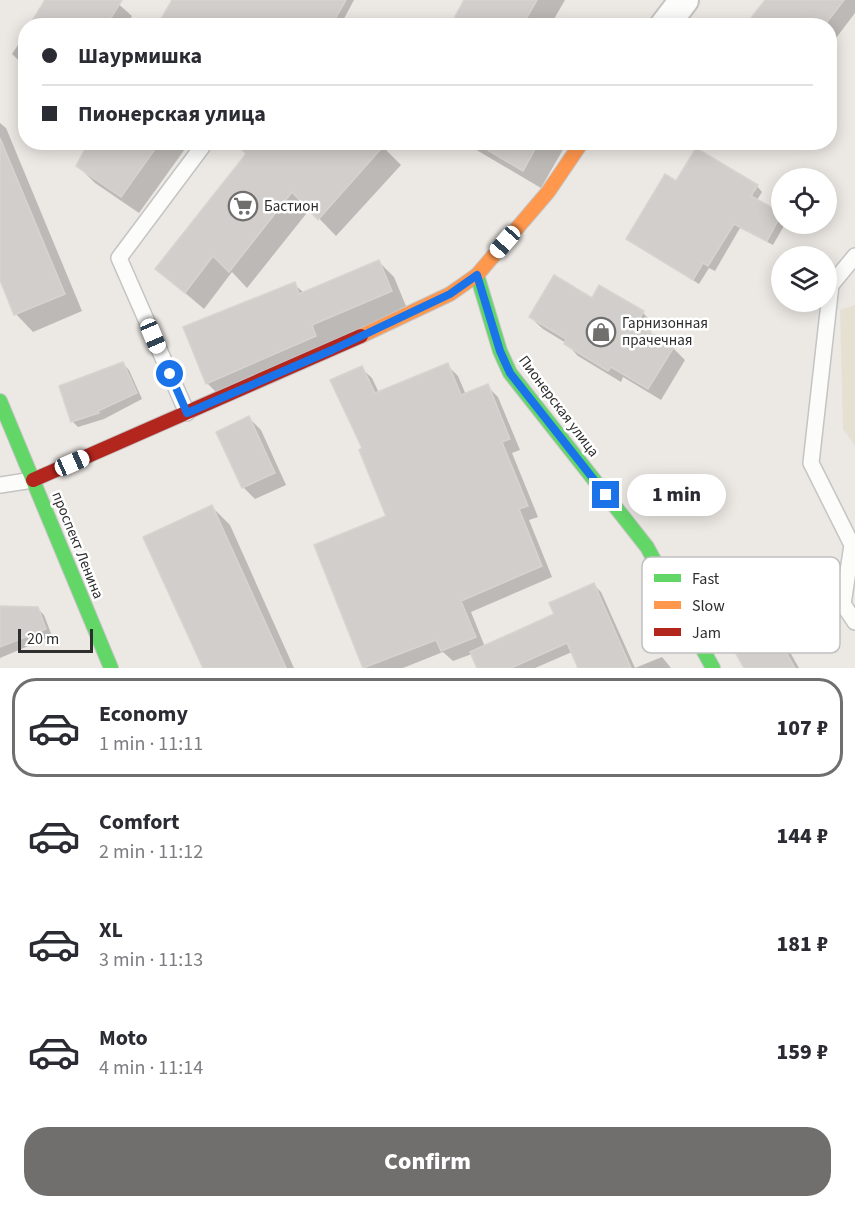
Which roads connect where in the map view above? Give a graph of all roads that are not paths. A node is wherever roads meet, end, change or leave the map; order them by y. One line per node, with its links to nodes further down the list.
1 (684, 0): 2 (street)
2 (670, 18)
3 (200, 150): 8 (lane)
4 (577, 150): 6 (street)
5 (855, 256): 12 (lane)
6 (477, 275): 8 (street); 11 (street, Пионерская улица)
7 (0, 401): 9 (street, проспект Ленина)
8 (187, 413): 9 (street)
9 (33, 480): 10 (lane); 14 (street, проспект Ленина)
10 (0, 485)
11 (652, 557)
12 (855, 622)
13 (705, 653): 15 (street, Пионерская улица)
14 (111, 668)
15 (713, 668)

